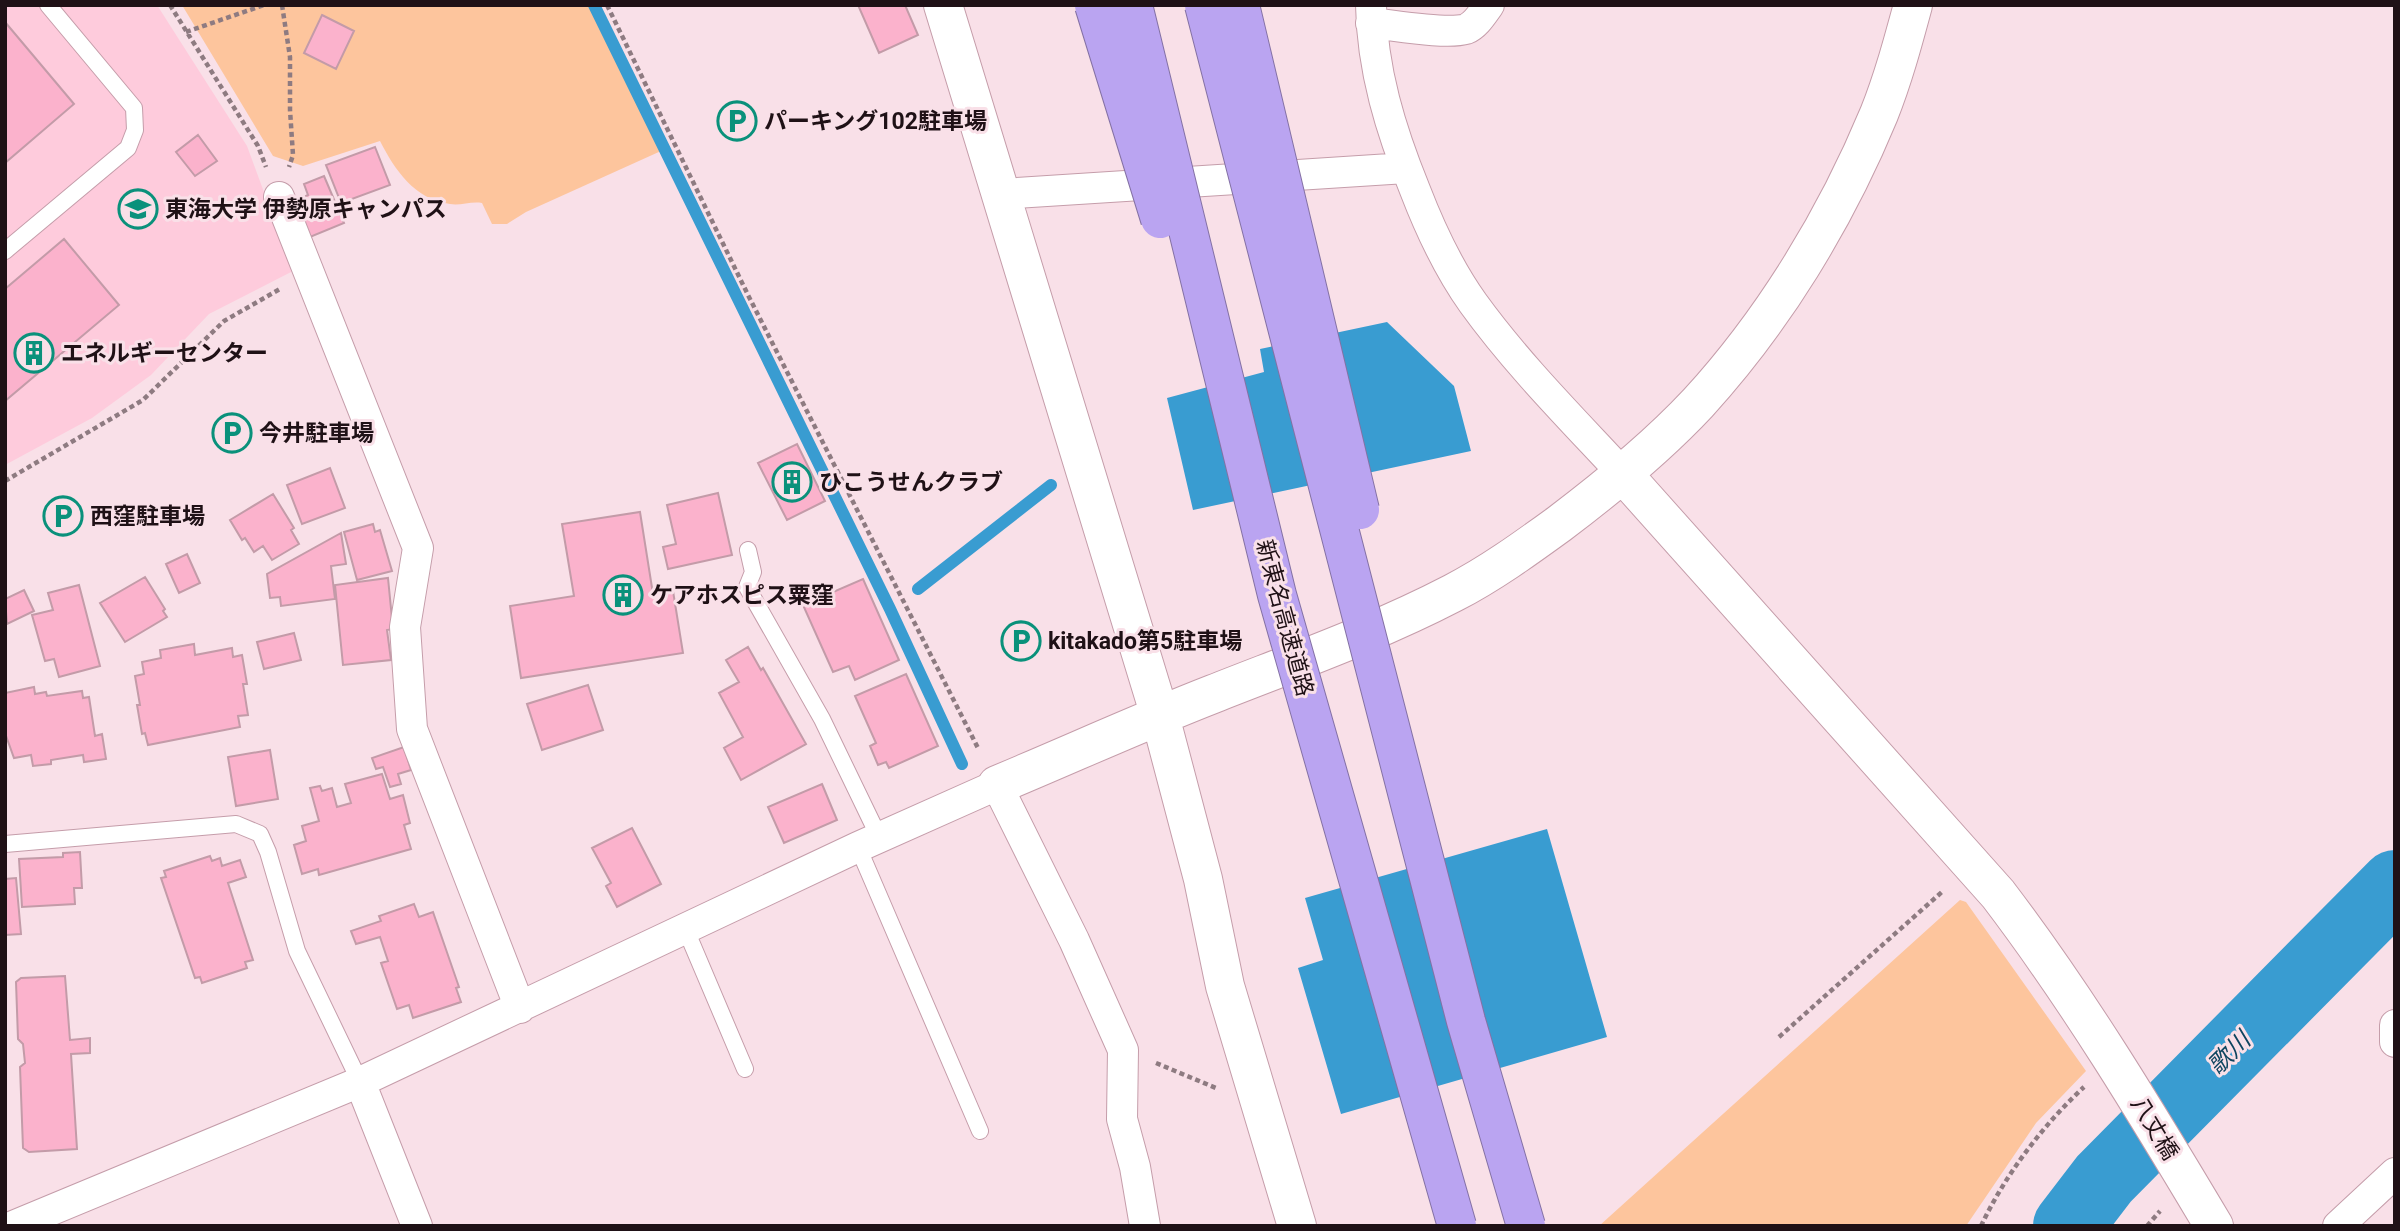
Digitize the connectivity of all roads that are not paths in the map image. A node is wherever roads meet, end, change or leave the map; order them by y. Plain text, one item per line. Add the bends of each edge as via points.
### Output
1 (48, 5) edge
2 (943, 5) edge
3 (1094, 5) edge
4 (1133, 5) edge
5 (1204, 5) edge
6 (1240, 5) edge
7 (1489, 5) edge
8 (1913, 5) edge
9 (1371, 14) edge
10 (1406, 167) junction
11 (1001, 194) junction
12 (279, 197) road end
13 (5, 251) edge
14 (1623, 474) junction
15 (748, 550) dead end
16 (1278, 595) junction
17 (1160, 716) junction
18 (997, 785) junction
19 (1412, 813) junction
20 (869, 842) junction
21 (5, 844) edge
22 (686, 930) junction
23 (520, 1008) junction
24 (2395, 1025) edge
25 (2395, 1042) edge
26 (745, 1069) dead end
27 (360, 1082) junction
28 (979, 1131) dead end
29 (2395, 1172) edge
30 (13, 1226) edge
31 (417, 1226) edge
32 (1145, 1226) edge
33 (1297, 1226) edge
34 (1457, 1226) edge
35 (1526, 1226) edge
36 (2214, 1226) edge
37 (2339, 1226) edge

1 - 13 lane via 134,108 135,130 128,148
2 - 11 street
3 - 16 highway, bridge
4 - 16 highway, 新東名高速道路, bridge
5 - 19 highway, bridge
6 - 19 highway, bridge via 1362,517
7 - 9 street via 1466,29 1447,30
8 - 14 street via 1879,114 1800,269 1698,402
9 - 10 street via 1388,120
10 - 11 street
10 - 14 street via 1430,227 1471,301
11 - 17 street
12 - 23 street via 418,548 405,627 412,729
14 - 17 street via 1534,542 1456,592 1376,630
14 - 36 street, 八丈橋 via 1998,894 2045,955
15 - 20 lane via 752,572 747,587 822,719
16 - 34 highway, 新東名高速道路, bridge
17 - 18 street
17 - 33 street via 1203,879 1225,986
18 - 20 street
18 - 32 street via 1123,1049 1122,1119
19 - 35 highway, bridge
20 - 22 street
20 - 28 lane
21 - 27 lane via 236,824 260,834 297,951
22 - 23 street
22 - 26 lane
23 - 27 street
24 - 25 street
27 - 30 street
27 - 31 street
29 - 37 street

